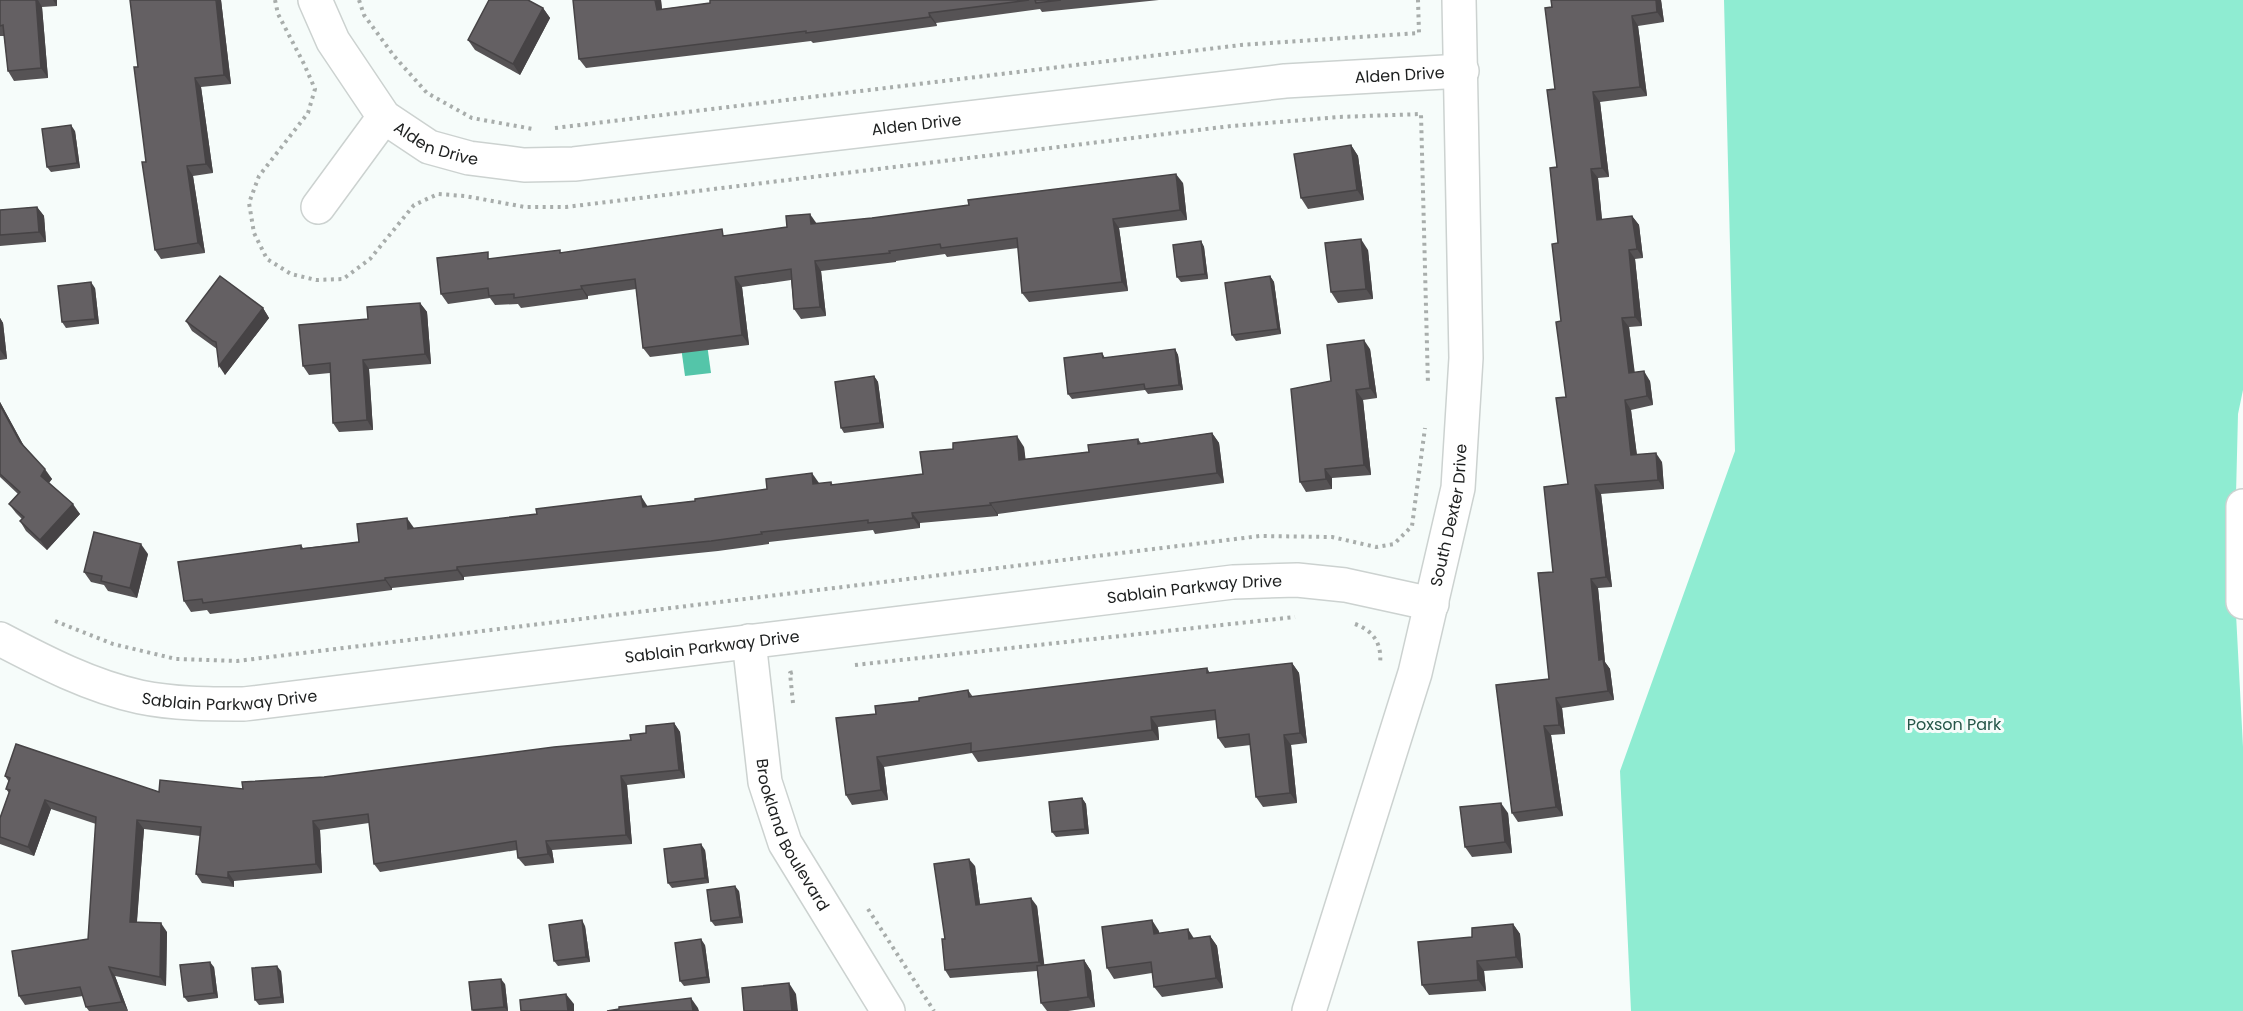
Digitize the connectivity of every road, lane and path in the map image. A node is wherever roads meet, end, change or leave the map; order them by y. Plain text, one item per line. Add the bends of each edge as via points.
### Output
1 (275, 0) edge
2 (315, 0) edge
3 (359, 0) edge
4 (1418, 0) edge
5 (1459, 0) edge
6 (1461, 71) junction
7 (384, 117) junction
8 (550, 129) dead end
9 (538, 130) dead end
10 (318, 207) dead end
11 (1428, 394) dead end
12 (1425, 427) dead end
13 (2243, 506) edge
14 (2243, 602) edge
15 (1432, 604) junction
16 (1305, 617) dead end
17 (55, 621) dead end
18 (1347, 621) dead end
19 (0, 639) edge
20 (749, 641) junction
21 (849, 666) dead end
22 (802, 671) dead end
23 (1378, 672) dead end
24 (793, 706) dead end
25 (863, 900) dead end
26 (888, 1011) edge
27 (934, 1011) edge
28 (1309, 1011) edge

1 - 11 path via 278,14 315,89 308,113 259,176 249,203 254,233 267,259 291,274 316,280 343,279 370,259 414,205 438,194 525,207 566,207 1231,126 1421,114
2 - 7 street, Alden Drive via 333,41
3 - 9 path via 364,15 427,93 472,118
4 - 8 path via 1419,33 1241,45
5 - 6 street, South Dexter Drive
6 - 7 street, Alden Drive via 1285,81 574,164 524,165 469,158 429,147
6 - 15 street, South Dexter Drive via 1466,357 1458,488
7 - 10 street, Alden Drive
12 - 17 path via 1412,526 1394,544 1376,547 1332,537 1260,536 237,661 176,658 113,644
13 - 14 street
15 - 20 street, Sablain Parkway Drive via 1345,585 1297,580 1233,582
15 - 28 street, South Dexter Drive via 1415,673
16 - 21 path
18 - 23 path via 1367,628 1378,641
19 - 20 street, Sablain Parkway Drive via 88,681 139,697 195,704 244,704
20 - 26 street, Brookland Boulevard via 765,782 785,843
22 - 24 path via 790,673
25 - 27 path

